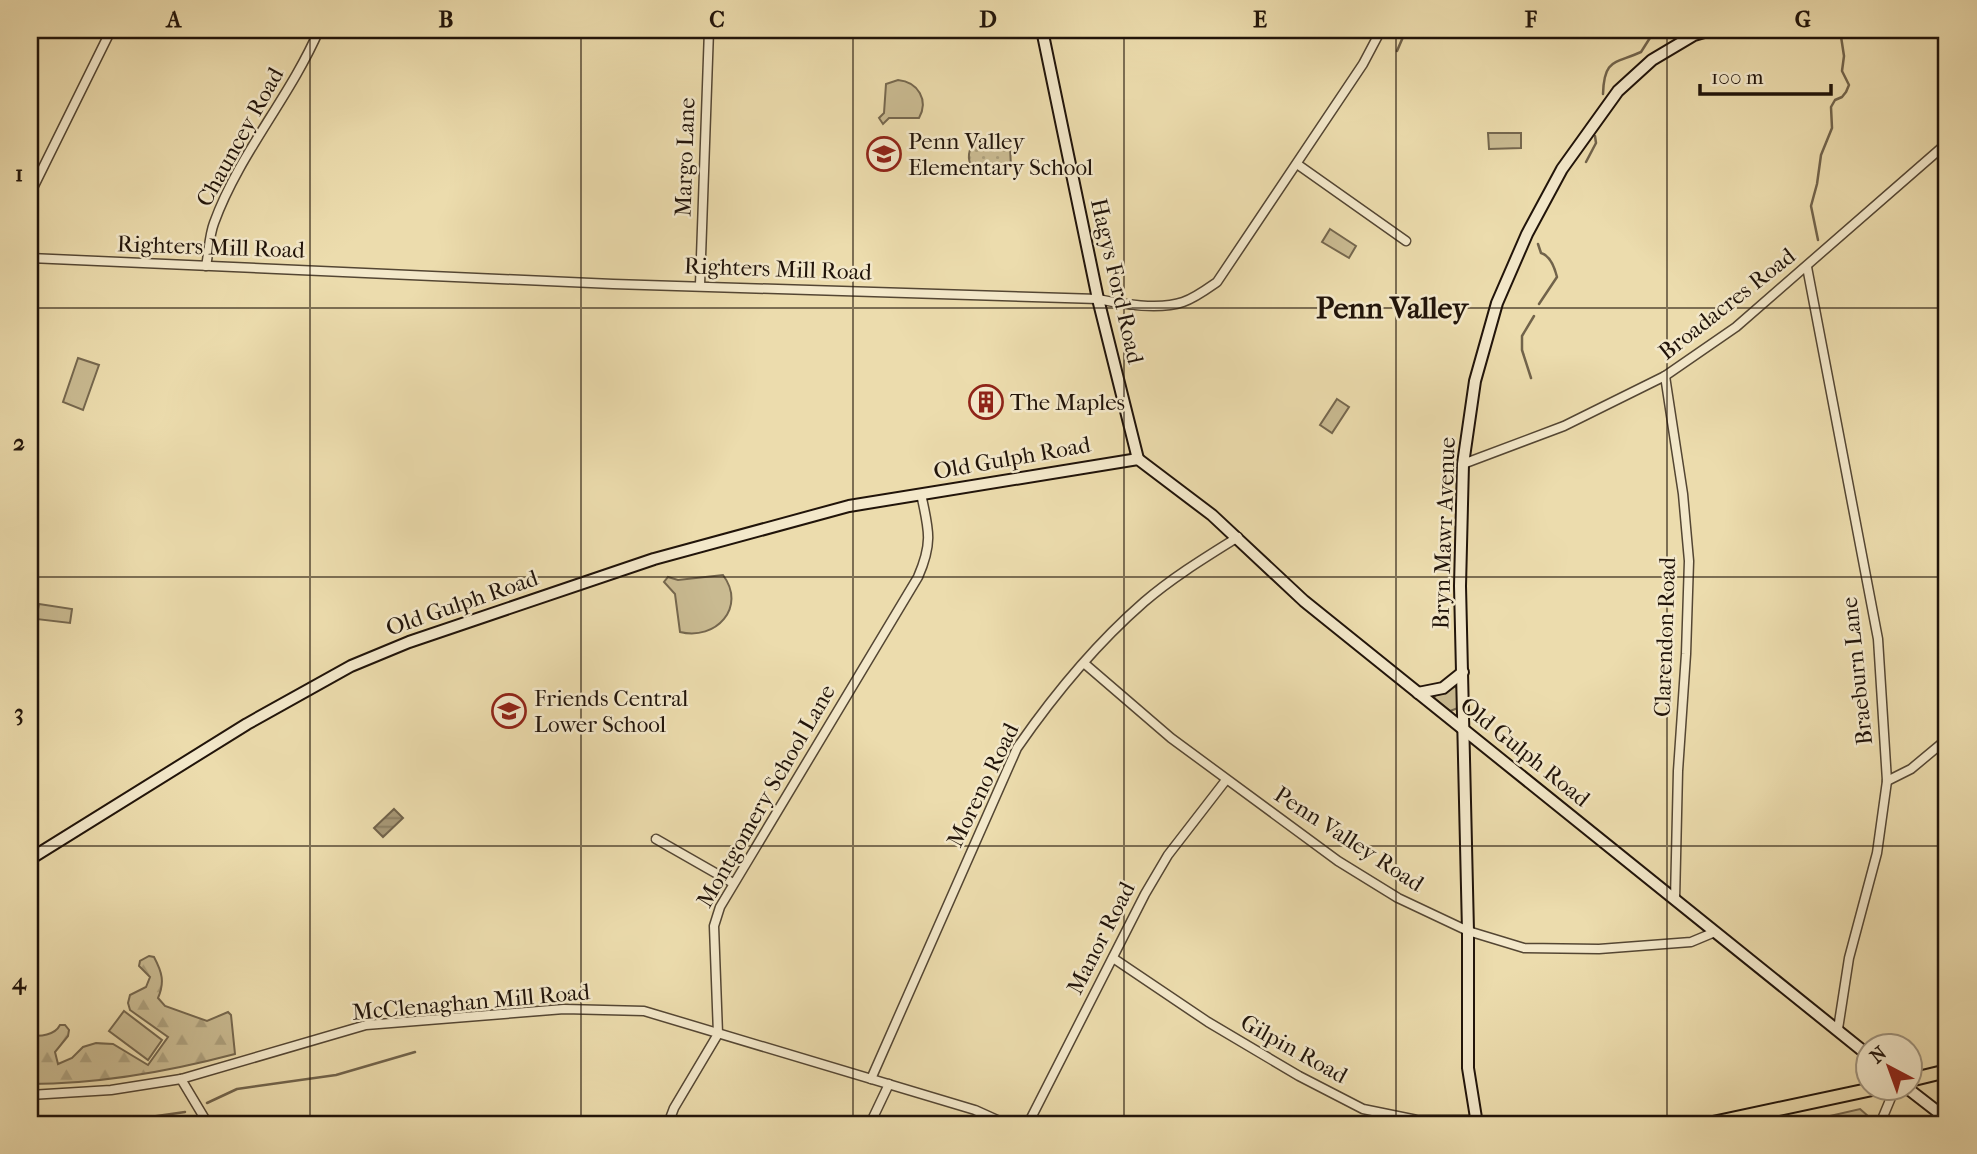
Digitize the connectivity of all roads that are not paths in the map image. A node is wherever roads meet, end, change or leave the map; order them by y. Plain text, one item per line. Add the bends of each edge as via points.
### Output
1 (111, 30) edge
2 (319, 30) edge
3 (709, 30) edge
4 (1042, 30) edge
5 (1381, 30) edge
6 (1711, 30) edge
7 (1947, 143) edge
8 (1297, 164) junction
9 (30, 194) edge
10 (1406, 241) dead end
11 (30, 258) edge
12 (206, 266) junction
13 (1807, 267) junction
14 (700, 285) junction
15 (1098, 299) junction
16 (1665, 376) junction
17 (1138, 459) junction
18 (1463, 464) junction
19 (921, 494) junction
20 (1238, 537) junction
21 (1085, 664) junction
22 (1463, 672) junction
23 (1418, 692) junction
24 (1464, 729) junction
25 (1947, 739) edge
26 (1226, 780) junction
27 (1887, 781) junction
28 (656, 839) dead end
29 (30, 859) edge
30 (733, 883) junction
31 (1675, 900) junction
32 (1468, 931) junction
33 (1715, 932) junction
34 (1113, 958) junction
35 (1838, 1029) junction
36 (718, 1034) junction
37 (1854, 1043) edge
38 (1947, 1071) edge
39 (1924, 1077) edge
40 (181, 1079) junction
41 (871, 1079) junction
42 (889, 1084) junction
43 (1854, 1092) edge
44 (30, 1095) edge
45 (1924, 1101) edge
46 (1889, 1102) edge
47 (1947, 1119) edge
48 (1476, 1122) edge
49 (208, 1124) edge
50 (668, 1124) edge
51 (870, 1124) edge
52 (1006, 1124) edge
53 (1028, 1124) edge
54 (1708, 1124) edge
55 (1880, 1124) edge

1 - 9 street
2 - 12 street, Chauncey Road via 308,57 237,174 213,225
3 - 14 street, Margo Lane
4 - 15 street, Hagys Ford Road
5 - 8 street, Righters Mill Road
6 - 18 street, Bryn Mawr Avenue via 1652,60 1618,90 1562,169 1497,303 1475,381
7 - 13 street, Broadacres Road
8 - 10 street
8 - 15 street, Righters Mill Road via 1215,284 1170,304
11 - 12 street, Righters Mill Road
12 - 14 street, Righters Mill Road
13 - 16 street, Broadacres Road via 1736,327
13 - 27 street, Braeburn Lane via 1878,639
14 - 15 street, Righters Mill Road
15 - 17 street, Hagys Ford Road
16 - 18 street, Broadacres Road via 1564,426
16 - 31 street, Clarendon Road via 1689,561
17 - 19 street, Old Gulph Road
17 - 20 street, Old Gulph Road
18 - 22 street, Bryn Mawr Avenue
19 - 29 street, Old Gulph Road via 849,506 654,559 409,642 351,666 247,724
19 - 30 street, Montgomery School Lane via 929,539 918,577
20 - 21 street, Moreno Road via 1144,602
20 - 23 street, Old Gulph Road via 1304,601
21 - 26 street, Penn Valley Road
21 - 41 street, Moreno Road via 1043,710 1017,748
22 - 23 street via 1443,688
22 - 24 street, Bryn Mawr Avenue
23 - 24 street, Old Gulph Road
24 - 31 street, Old Gulph Road
24 - 32 street, Bryn Mawr Avenue
25 - 27 street via 1911,769
26 - 32 street, Penn Valley Road via 1338,861 1398,898
26 - 34 street, Manor Road via 1168,855
27 - 35 street, Braeburn Lane via 1878,853 1849,958
28 - 30 street
30 - 36 street, Montgomery School Lane via 714,926
31 - 33 street, Old Gulph Road
32 - 33 street, Penn Valley Road via 1524,948 1586,949 1691,942
32 - 48 street, Bryn Mawr Avenue via 1468,1068
33 - 35 street, Old Gulph Road
34 - 48 street, Gilpin Road via 1208,1023 1363,1109 1417,1120
34 - 53 street, Manor Road
35 - 37 street, Old Gulph Road
36 - 40 street, McClenaghan Mill Road via 644,1011 564,1009 375,1024
36 - 41 street, McClenaghan Mill Road
36 - 50 street
38 - 39 main road
40 - 44 street, McClenaghan Mill Road via 111,1090
40 - 49 street
41 - 42 street, McClenaghan Mill Road
42 - 51 street
42 - 52 street
43 - 54 main road
45 - 47 street
46 - 55 street

